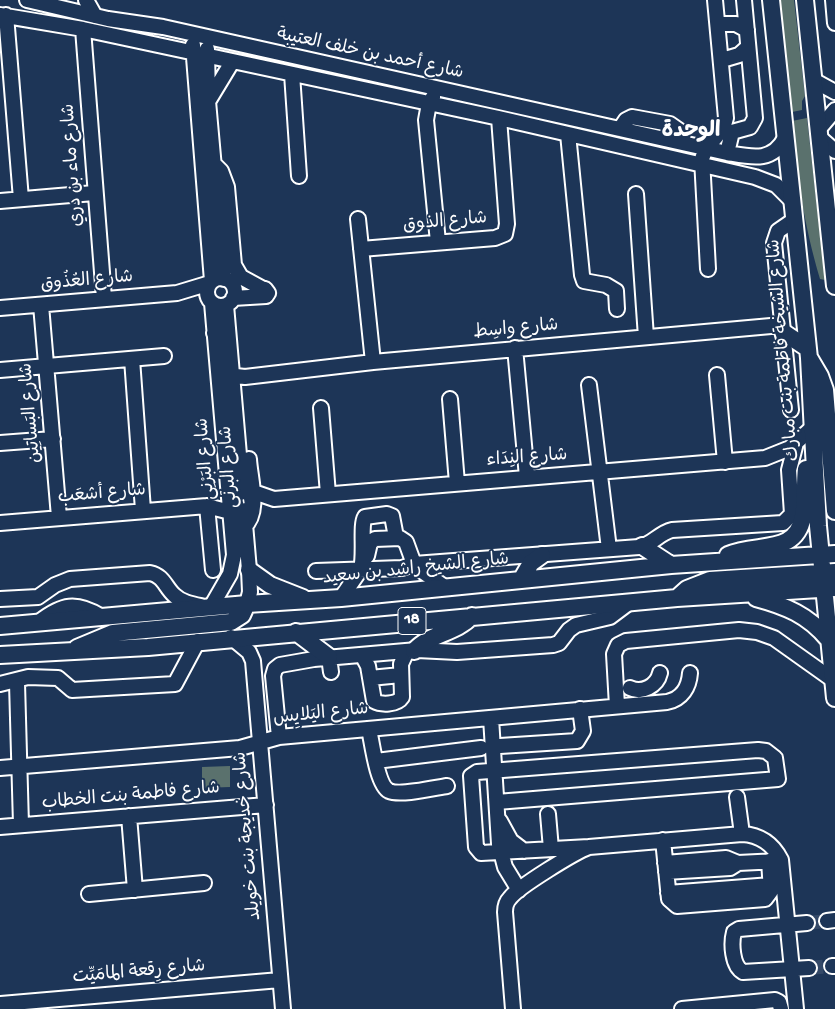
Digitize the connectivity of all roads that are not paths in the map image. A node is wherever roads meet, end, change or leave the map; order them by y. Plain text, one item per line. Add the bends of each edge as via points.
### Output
1 (27, 0) edge
2 (68, 0) edge
3 (86, 0) edge
4 (715, 0) edge
5 (744, 0) edge
6 (771, 0) edge
7 (805, 0) edge
8 (833, 0) edge
9 (42, 3) junction
10 (3, 15) edge
11 (95, 16) junction
12 (835, 23) edge
13 (718, 24) junction
14 (83, 29) junction
15 (747, 30) junction
16 (194, 35) junction
17 (208, 38) junction
18 (748, 47) junction
19 (200, 55) junction
20 (722, 60) junction
21 (232, 62) junction
22 (292, 74) junction
23 (813, 80) junction
24 (436, 89) junction
25 (835, 92) edge
26 (208, 101) junction
27 (430, 104) junction
28 (835, 110) edge
29 (499, 118) junction
30 (568, 134) junction
31 (818, 134) junction
32 (785, 138) junction
33 (706, 147) junction
34 (835, 151) edge
35 (727, 153) junction
36 (835, 160) edge
37 (213, 163) junction
38 (701, 166) junction
39 (823, 174) junction
40 (299, 176) dead end
41 (94, 193) junction
42 (636, 194) dead end
43 (21, 199) junction
44 (0, 201) edge
45 (792, 201) junction
46 (358, 220) dead end
47 (794, 220) junction
48 (438, 242) junction
49 (361, 249) junction
50 (708, 269) dead end
51 (216, 281) junction
52 (835, 286) edge
53 (177, 293) junction
54 (104, 298) junction
55 (231, 298) junction
56 (211, 302) junction
57 (41, 305) junction
58 (0, 308) edge
59 (617, 309) dead end
60 (783, 329) junction
61 (214, 332) junction
62 (646, 337) junction
63 (515, 348) junction
64 (808, 353) junction
65 (164, 356) dead end
66 (132, 359) junction
67 (373, 362) junction
68 (46, 366) junction
69 (231, 368) junction
70 (0, 370) edge
71 (716, 375) dead end
72 (589, 385) dead end
73 (450, 399) dead end
74 (235, 407) junction
75 (321, 408) dead end
76 (791, 410) dead end
77 (812, 435) junction
78 (53, 439) junction
79 (0, 443) edge
80 (796, 443) junction
81 (765, 458) junction
82 (725, 462) junction
83 (789, 470) junction
84 (600, 472) junction
85 (527, 477) junction
86 (457, 483) junction
87 (252, 491) junction
88 (328, 494) junction
89 (230, 496) junction
90 (274, 499) junction
91 (208, 506) junction
92 (143, 510) junction
93 (254, 510) junction
94 (835, 511) edge
95 (230, 512) junction
96 (59, 517) junction
97 (0, 522) edge
98 (244, 527) junction
99 (402, 541) junction
100 (642, 546) junction
101 (609, 549) junction
102 (828, 554) edge
103 (542, 555) junction
104 (714, 562) junction
105 (414, 564) junction
106 (672, 565) junction
107 (361, 569) junction
108 (213, 570) dead end
109 (249, 570) junction
110 (316, 571) dead end
111 (831, 577) edge
112 (521, 580) junction
113 (446, 588) junction
114 (747, 595) junction
115 (341, 598) junction
116 (677, 598) junction
117 (0, 599) edge
118 (310, 601) junction
119 (630, 602) junction
120 (247, 604) junction
121 (208, 607) junction
122 (472, 616) junction
123 (0, 626) edge
124 (296, 632) junction
125 (272, 634) junction
126 (231, 637) junction
127 (828, 639) junction
128 (198, 641) junction
129 (73, 651) junction
130 (410, 651) junction
131 (0, 654) edge
132 (362, 655) junction
133 (253, 660) junction
134 (330, 665) junction
135 (660, 673) dead end
136 (690, 673) dead end
137 (401, 680) junction
138 (833, 680) junction
139 (371, 683) junction
140 (0, 684) edge
141 (17, 684) dead end
142 (623, 689) junction
143 (835, 698) edge
144 (617, 706) junction
145 (580, 710) junction
146 (491, 718) junction
147 (368, 729) junction
148 (279, 737) junction
149 (260, 743) junction
150 (500, 746) dead end
151 (481, 748) dead end
152 (376, 761) junction
153 (19, 767) junction
154 (0, 768) edge
155 (495, 771) junction
156 (447, 786) dead end
157 (737, 797) dead end
158 (498, 802) junction
159 (266, 806) junction
160 (548, 814) dead end
161 (129, 816) junction
162 (499, 818) junction
163 (21, 825) junction
164 (0, 827) edge
165 (742, 834) junction
166 (663, 840) junction
167 (589, 847) junction
168 (551, 849) junction
169 (524, 851) junction
170 (500, 853) junction
171 (775, 861) junction
172 (666, 868) junction
173 (204, 883) dead end
174 (135, 890) junction
175 (519, 890) junction
176 (89, 894) dead end
177 (807, 923) tunnel mouth
178 (788, 925) junction
179 (809, 968) tunnel mouth
180 (792, 969) junction
181 (280, 980) junction
182 (1, 1003) edge
183 (794, 1008) edge
184 (283, 1009) edge
185 (513, 1009) edge
186 (682, 1009) edge
187 (781, 1009) edge

1 - 9 street, شارع أحمد بن خلف العتيبة
2 - 9 street
3 - 11 street
4 - 13 street
5 - 15 street
6 - 32 main road, شارع الشيخة فاطمة بنت مبارك
7 - 23 main road
8 - 12 street
9 - 11 street, شارع أحمد بن خلف العتيبة
10 - 14 street, شارع أحمد بن خلف العتيبة
10 - 43 street
11 - 16 street, شارع أحمد بن خلف العتيبة
13 - 15 street via 736,24
13 - 20 street
14 - 19 street, شارع أحمد بن خلف العتيبة
14 - 41 street, شارع ماء بن دري
15 - 18 street
16 - 17 street, شارع أحمد بن خلف العتيبة
16 - 19 street
17 - 19 street
17 - 24 street, شارع أحمد بن خلف العتيبة
18 - 20 street via 734,58
18 - 35 street via 755,118 750,127 732,132
19 - 21 street, شارع أحمد بن خلف العتيبة
19 - 26 street
19 - 51 street
20 - 33 street via 725,124 717,138
21 - 22 street, شارع أحمد بن خلف العتيبة
21 - 26 street
22 - 27 street, شارع أحمد بن خلف العتيبة
22 - 40 street, شارع أحمد بن خلف العتيبة
23 - 25 street
23 - 31 main road
24 - 27 street
24 - 33 street, شارع أحمد بن خلف العتيبة
26 - 37 street
27 - 29 street, شارع أحمد بن خلف العتيبة
27 - 48 street via 426,120
28 - 31 street
29 - 30 street, شارع أحمد بن خلف العتيبة
29 - 48 street, شارع الذوق via 506,230 499,238
30 - 38 street, شارع أحمد بن خلف العتيبة
30 - 59 street via 582,275 584,281 606,285 616,291
31 - 34 street
31 - 39 main road
32 - 35 street, شارع أحمد بن خلف العتيبة via 776,150 763,157
32 - 45 main road, شارع الشيخة فاطمة بنت مبارك
33 - 35 street, شارع أحمد بن خلف العتيبة
33 - 38 street
36 - 39 street via 828,164
37 - 51 street
37 - 55 street via 226,182 234,265 241,277 263,289
38 - 45 street, شارع أحمد بن خلف العتيبة via 766,180 785,192
38 - 50 street
39 - 52 main road
41 - 43 street
41 - 54 street, شارع ماء بن دري
42 - 62 street
43 - 44 street
45 - 47 main road, شارع الشيخة فاطمة بنت مبارك
46 - 49 street
47 - 60 street via 778,231 774,242
47 - 64 main road, شارع الشيخة فاطمة بنت مبارك
48 - 49 street, شارع الذوق
49 - 67 street
51 - 53 street, شارع العُذُوق
51 - 55 street via 232,284
51 - 56 street via 207,293
53 - 54 street, شارع العُذُوق
53 - 56 street, شارع العُذُوق
54 - 57 street, شارع العُذُوق
55 - 56 street via 219,306
55 - 69 street, شارع البَرْنِي
56 - 61 street, شارع البَرْنِي
57 - 58 street, شارع العُذُوق
57 - 68 street, شارع البَساتِين
60 - 62 street, شارع واسِط
60 - 64 main road
60 - 76 street
61 - 69 street via 220,344 223,368
61 - 89 street, شارع البَرْنِي
62 - 63 street, شارع واسِط
63 - 67 street, شارع واسِط
63 - 85 street
64 - 77 main road, شارع الشيخة فاطمة بنت مبارك
64 - 94 main road via 825,390
65 - 66 street
66 - 68 street
66 - 92 street
67 - 69 street, شارع واسِط via 254,376
68 - 70 street
68 - 78 street, شارع البَساتِين
69 - 74 street, شارع البَرْنِي
71 - 82 street
72 - 84 street
73 - 86 street
74 - 87 street, شارع البرني via 243,412 246,420
74 - 98 street, شارع البَرْنِي
75 - 88 street
77 - 80 street, شارع النِدَاء
77 - 102 main road, شارع الشيخة فاطمة بنت مبارك
77 - 104 main road via 803,517 795,537 787,543 744,550
78 - 79 street
78 - 96 street, شارع البَساتِين
80 - 81 street, شارع النِدَاء
80 - 83 street
81 - 82 street, شارع النِدَاء
81 - 83 street via 776,460
82 - 84 street, شارع النِدَاء
83 - 100 street via 792,514 783,523 672,530
84 - 85 street, شارع النِدَاء
84 - 101 street
85 - 86 street, شارع النِدَاء
86 - 88 street, شارع النِدَاء
87 - 90 street, شارع النِدَاء
87 - 93 street, شارع البرني
88 - 90 street, شارع النِدَاء
89 - 91 street, شارع أشعَب
89 - 95 street, شارع البَرْنِي
90 - 93 street, شارع النِدَاء
91 - 92 street, شارع أشعَب
91 - 95 street, شارع أشعَب
91 - 108 street
92 - 96 street, شارع أشعَب
93 - 98 street, شارع البرني
95 - 121 street, شارع البَرْنِي via 232,565 226,583
96 - 97 street, شارع أشعَب
98 - 109 street, شارع البَرْنِي
99 - 105 street
99 - 107 street via 368,548
99 - 107 street via 392,516 365,517
100 - 101 street
100 - 106 main road
101 - 103 street
102 - 104 main road, شارع الشيخ راشد بن سعيد / 18
102 - 111 main road, شارع الشيخة فاطمة بنت مبارك
103 - 105 street
103 - 112 main road via 527,568
104 - 106 main road, شارع الشيخ راشد بن سعيد / 18
105 - 107 street via 401,561
105 - 113 street
106 - 112 main road, شارع الشيخ راشد بن سعيد / 18
107 - 110 street
107 - 115 street
109 - 118 main road via 270,584
109 - 120 street, شارع البَرْنِي
111 - 114 main road, 18
111 - 116 main road via 710,580 687,589
111 - 127 main road, شارع الشيخة فاطمة بنت مبارك
112 - 113 main road, شارع الشيخ راشد بن سعيد / 18
113 - 115 main road, شارع الشيخ راشد بن سعيد / 18
114 - 116 main road, 18
114 - 127 main road via 803,615
115 - 118 main road, شارع الشيخ راشد بن سعيد / 18
116 - 119 main road, 18
117 - 121 street via 38,597 55,585 70,580 150,573 161,577 170,592 180,600
118 - 120 main road, شارع الشيخ راشد بن سعيد / 18
119 - 122 main road, 18
119 - 130 street via 610,616 576,624 553,646 466,652
120 - 121 main road, شارع الشيخ راشد بن سعيد / 18
120 - 129 main road via 242,615 231,622 113,634 99,637
121 - 123 main road, شارع الشيخ راشد بن سعيد / 18
122 - 124 main road, 18
122 - 130 main road via 455,630 426,640
124 - 125 main road, 18
124 - 134 main road
125 - 126 main road, 18
125 - 133 street via 262,642
126 - 128 main road, 18
126 - 133 street via 249,652
127 - 138 main road, شارع الشيخة فاطمة بنت مبارك
128 - 129 main road, 18
128 - 140 street via 175,684 72,690 58,678 28,677
129 - 131 main road, 18
130 - 132 street
130 - 137 street via 401,660
132 - 134 street
132 - 139 street via 368,663
133 - 149 street, شارع خديجة بنت خويلد
134 - 148 street via 284,664 275,669
135 - 142 street via 649,687
136 - 144 street, شارع اليَلايِس via 682,694 664,702
137 - 139 street
137 - 139 street via 402,697 396,702 375,702
138 - 142 street via 774,638 739,630 620,643 614,654
138 - 143 main road, شارع الشيخة فاطمة بنت مبارك
141 - 153 street
142 - 144 street
144 - 145 street, شارع اليَلايِس
145 - 146 street, شارع اليَلايِس
145 - 150 street via 583,731 577,741
146 - 147 street, شارع اليَلايِس
146 - 155 street
147 - 148 street, شارع اليَلايِس
147 - 152 street
148 - 149 street, شارع اليَلايِس
149 - 153 street, شارع اليَلايِس via 240,748
149 - 159 street, شارع خديجة بنت خويلد
151 - 152 street
152 - 156 street via 382,784 390,791
153 - 154 street, شارع اليَلايِس
153 - 163 street
155 - 158 street
155 - 158 street via 762,750 775,758 778,779
155 - 170 street via 475,773 470,782 477,849 484,854
157 - 165 street
158 - 162 street
159 - 161 street, شارع فاطمة بنت الخطاب
159 - 181 street, شارع خديجة بنت خويلد
160 - 168 street
161 - 163 street, شارع فاطمة بنت الخطاب
161 - 174 street
162 - 169 street via 511,841
162 - 170 street
163 - 164 street, شارع فاطمة بنت الخطاب
165 - 166 street
165 - 171 street via 767,842
166 - 167 street
166 - 172 street
167 - 168 street
167 - 175 street
168 - 169 street
169 - 170 street
170 - 175 street
171 - 172 street via 738,863 726,858
171 - 172 street via 770,885 668,893
171 - 178 street
173 - 174 street
174 - 176 street
175 - 185 street via 505,908
177 - 178 street
178 - 180 street
178 - 180 street via 736,930 733,937 735,963 746,973
179 - 180 street
180 - 183 street
181 - 182 street, شارع رِقعة المامَيِّت
181 - 184 street, شارع خديجة بنت خويلد
186 - 187 street via 775,1000

